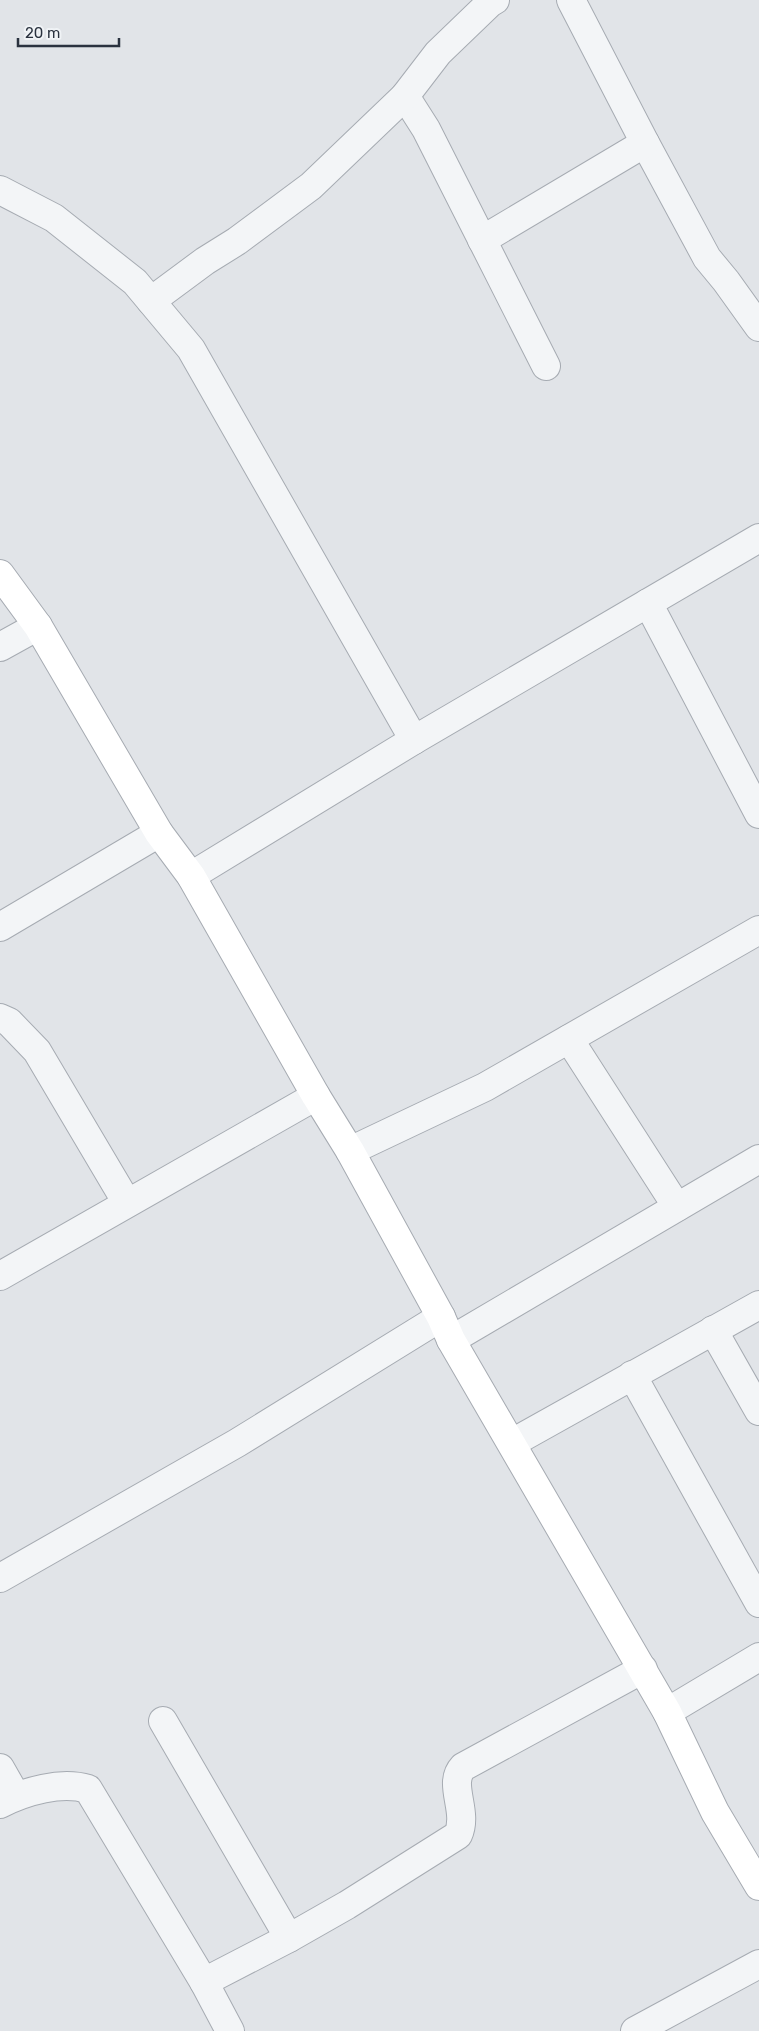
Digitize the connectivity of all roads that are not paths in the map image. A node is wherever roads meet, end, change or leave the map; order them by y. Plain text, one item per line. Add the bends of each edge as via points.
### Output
1 (495, 0) edge
2 (571, 0) edge
3 (405, 96) junction
4 (645, 144) junction
5 (0, 190) edge
6 (482, 240) junction
7 (151, 301) junction
8 (759, 327) edge
9 (546, 366) dead end
10 (759, 538) edge
11 (0, 574) edge
12 (648, 602) junction
13 (38, 626) junction
14 (0, 648) edge
15 (414, 740) junction
16 (759, 814) edge
17 (159, 833) junction
18 (191, 876) junction
19 (0, 928) edge
20 (759, 930) edge
21 (0, 1018) edge
22 (569, 1039) junction
23 (316, 1096) junction
24 (350, 1151) junction
25 (759, 1158) edge
26 (127, 1203) junction
27 (676, 1207) junction
28 (0, 1276) edge
29 (759, 1304) edge
30 (446, 1328) junction
31 (713, 1330) junction
32 (632, 1375) junction
33 (759, 1411) edge
34 (512, 1442) junction
35 (0, 1578) edge
36 (759, 1603) edge
37 (759, 1658) edge
38 (643, 1669) junction
39 (667, 1712) junction
40 (164, 1722) dead end
41 (0, 1768) edge
42 (8, 1800) edge
43 (759, 1886) edge
44 (289, 1938) junction
45 (759, 1964) edge
46 (204, 1982) junction
47 (230, 2031) edge
48 (635, 2031) edge

1 - 3 street via 438,53
2 - 4 street
3 - 6 street via 426,129
3 - 7 street via 311,186
4 - 6 street
4 - 8 street via 707,258
5 - 7 street via 54,218 135,282
6 - 9 street
7 - 15 street via 191,349
10 - 12 street
11 - 13 main road
12 - 15 street
12 - 16 street
13 - 14 street
13 - 17 main road
15 - 18 street
17 - 18 main road
17 - 19 street
18 - 23 main road
20 - 22 street
21 - 26 street via 9,1022 37,1051
22 - 24 street via 485,1087
22 - 27 street
23 - 24 main road
23 - 26 street
24 - 30 main road
25 - 27 street
26 - 28 street
27 - 30 street
29 - 31 street
30 - 34 main road
30 - 35 street via 237,1442
31 - 32 street
31 - 33 street
32 - 34 street
32 - 36 street
34 - 38 main road
37 - 39 street
38 - 39 main road
38 - 44 street via 463,1767 457,1779 462,1820 458,1835
39 - 43 main road via 715,1812
40 - 44 street
41 - 42 street
42 - 46 street via 64,1785 88,1788
44 - 46 street
45 - 48 street
46 - 47 street

